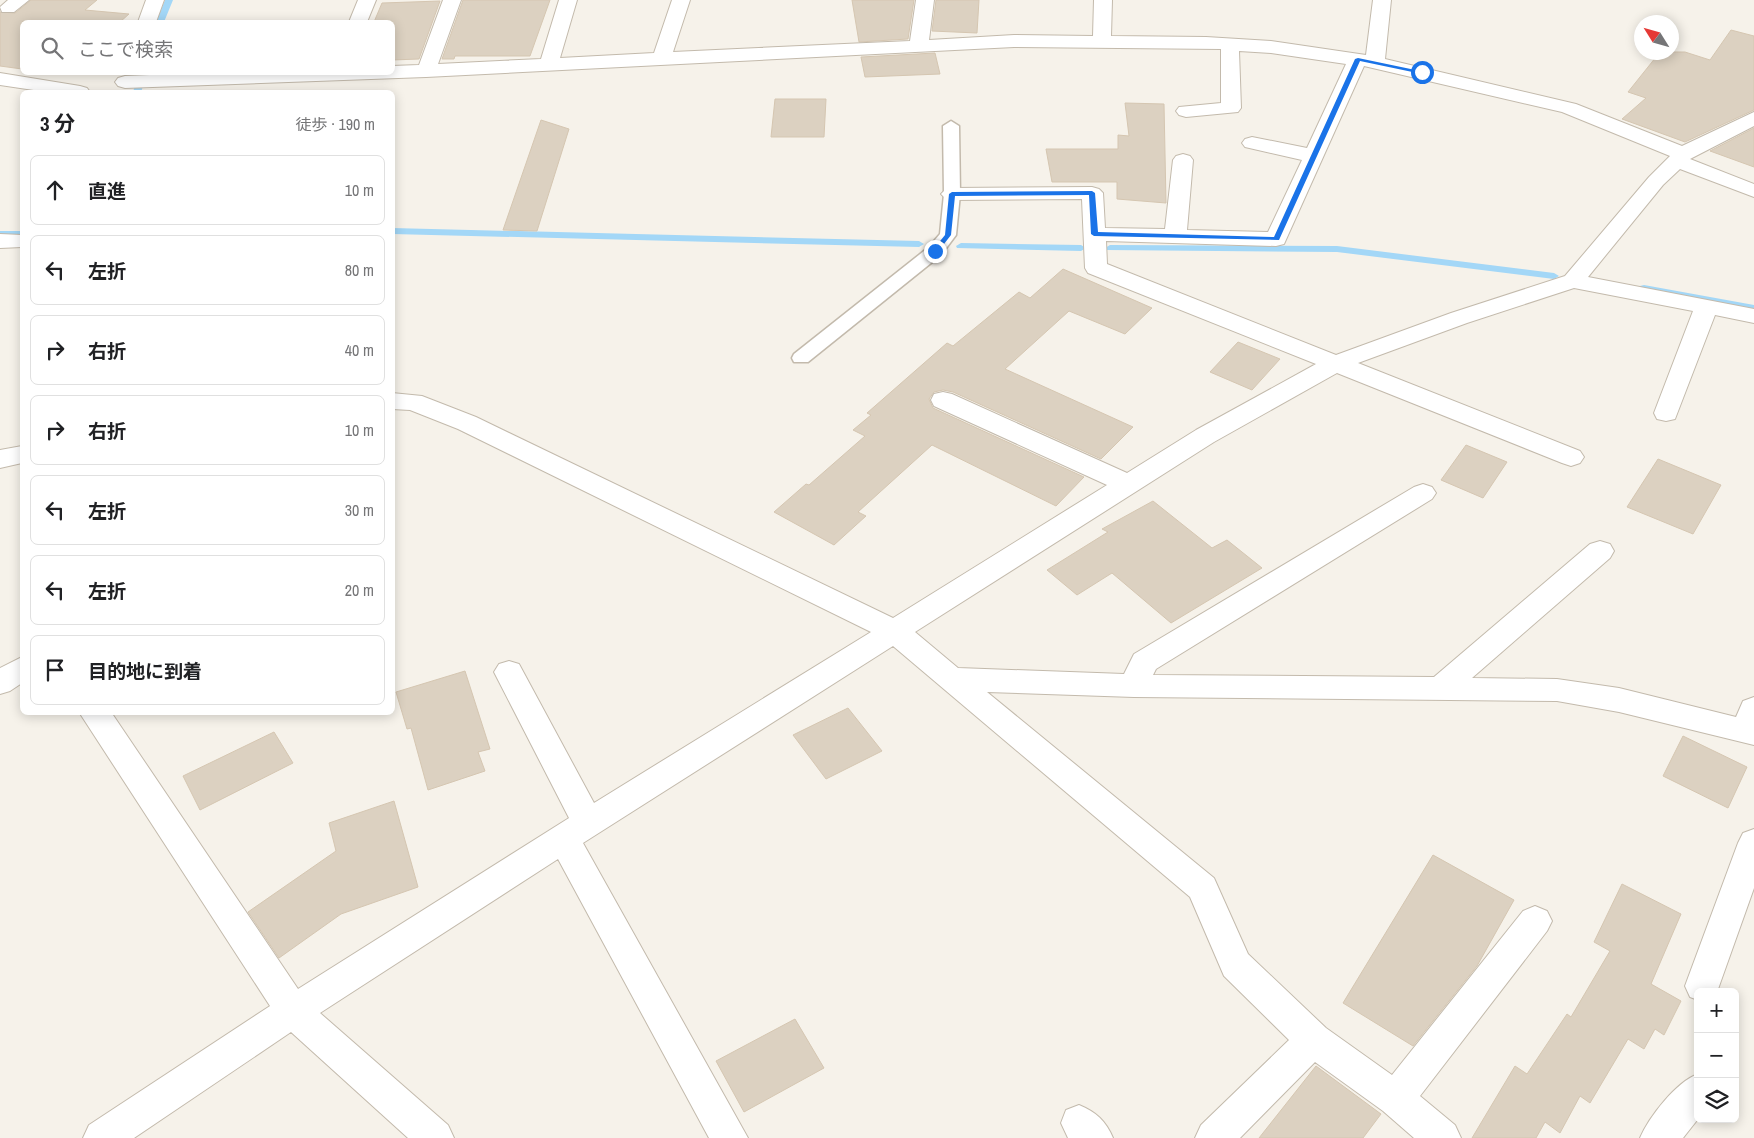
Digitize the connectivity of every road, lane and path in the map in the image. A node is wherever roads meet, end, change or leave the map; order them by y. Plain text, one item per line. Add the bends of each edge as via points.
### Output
1 (155, 0) edge
2 (367, 0) edge
3 (452, 0) edge
4 (568, 0) edge
5 (681, 0) edge
6 (925, 0) edge
7 (1104, 0) edge
8 (1382, 0) edge
9 (148, 20) edge
10 (359, 20) edge
11 (1102, 42) junction
12 (919, 45) junction
13 (1230, 45) junction
14 (661, 59) junction
15 (1366, 60) junction
16 (549, 65) junction
17 (426, 71) junction
18 (395, 72) edge
19 (288, 75) edge
20 (0, 79) edge
21 (125, 82) edge
22 (68, 90) edge
23 (1186, 110) dead end
24 (1754, 118) edge
25 (951, 126) dead end
26 (1252, 143) dead end
27 (1314, 156) junction
28 (1680, 158) junction
29 (1182, 160) dead end
30 (1754, 192) edge
31 (952, 194) junction
32 (1094, 234) junction
33 (1175, 236) junction
34 (0, 241) edge
35 (20, 241) edge
36 (1573, 281) junction
37 (1706, 308) junction
38 (1754, 316) edge
39 (801, 358) dead end
40 (1336, 363) junction
41 (943, 400) dead end
42 (395, 402) edge
43 (1666, 413) dead end
44 (20, 455) edge
45 (1571, 457) dead end
46 (0, 459) edge
47 (1128, 484) junction
48 (1423, 493) dead end
49 (1600, 551) dead end
50 (893, 630) junction
51 (20, 669) edge
52 (509, 672) dead end
53 (952, 679) junction
54 (0, 683) edge
55 (1134, 686) junction
56 (1441, 688) junction
57 (96, 715) edge
58 (1751, 725) edge
59 (576, 831) junction
60 (1754, 843) edge
61 (1535, 921) dead end
62 (1702, 986) dead end
63 (293, 1011) junction
64 (1313, 1040) junction
65 (1694, 1096) edge
66 (1396, 1100) junction
67 (102, 1138) edge
68 (435, 1138) edge
69 (729, 1138) edge
70 (1214, 1138) edge
71 (1442, 1138) edge
72 (1660, 1138) edge

1 - 9 street
2 - 10 street
3 - 17 street
4 - 16 street
5 - 14 street
6 - 12 street
7 - 11 street
8 - 15 street
11 - 12 street
11 - 13 street
12 - 14 street
13 - 15 street via 1271,47
13 - 23 street via 1231,108
14 - 16 street
15 - 27 street
15 - 28 street via 1569,108
16 - 17 street
17 - 18 street
19 - 21 street
20 - 22 street
24 - 28 street
25 - 31 lane
26 - 27 street
27 - 33 street via 1276,239
28 - 30 street
28 - 36 street via 1656,181
29 - 33 street
31 - 32 street via 1092,193
31 - 39 lane via 948,235 935,251
32 - 33 street
32 - 40 street via 1096,268
34 - 35 street
36 - 37 street
36 - 40 street
37 - 38 street
37 - 43 street
40 - 45 street
40 - 47 street via 1205,436
41 - 47 street
42 - 50 street via 413,402 468,423
44 - 46 street
47 - 50 street
48 - 55 street via 1144,662
49 - 56 street
50 - 53 street
50 - 59 street
51 - 54 street
52 - 59 street
53 - 55 street
53 - 64 street via 1202,888 1236,965
55 - 56 street
56 - 58 street via 1557,690
57 - 63 street
59 - 63 street
59 - 69 street
60 - 62 street
61 - 66 street
63 - 67 street
63 - 68 street
64 - 66 street
64 - 70 street
65 - 72 street
66 - 71 street

